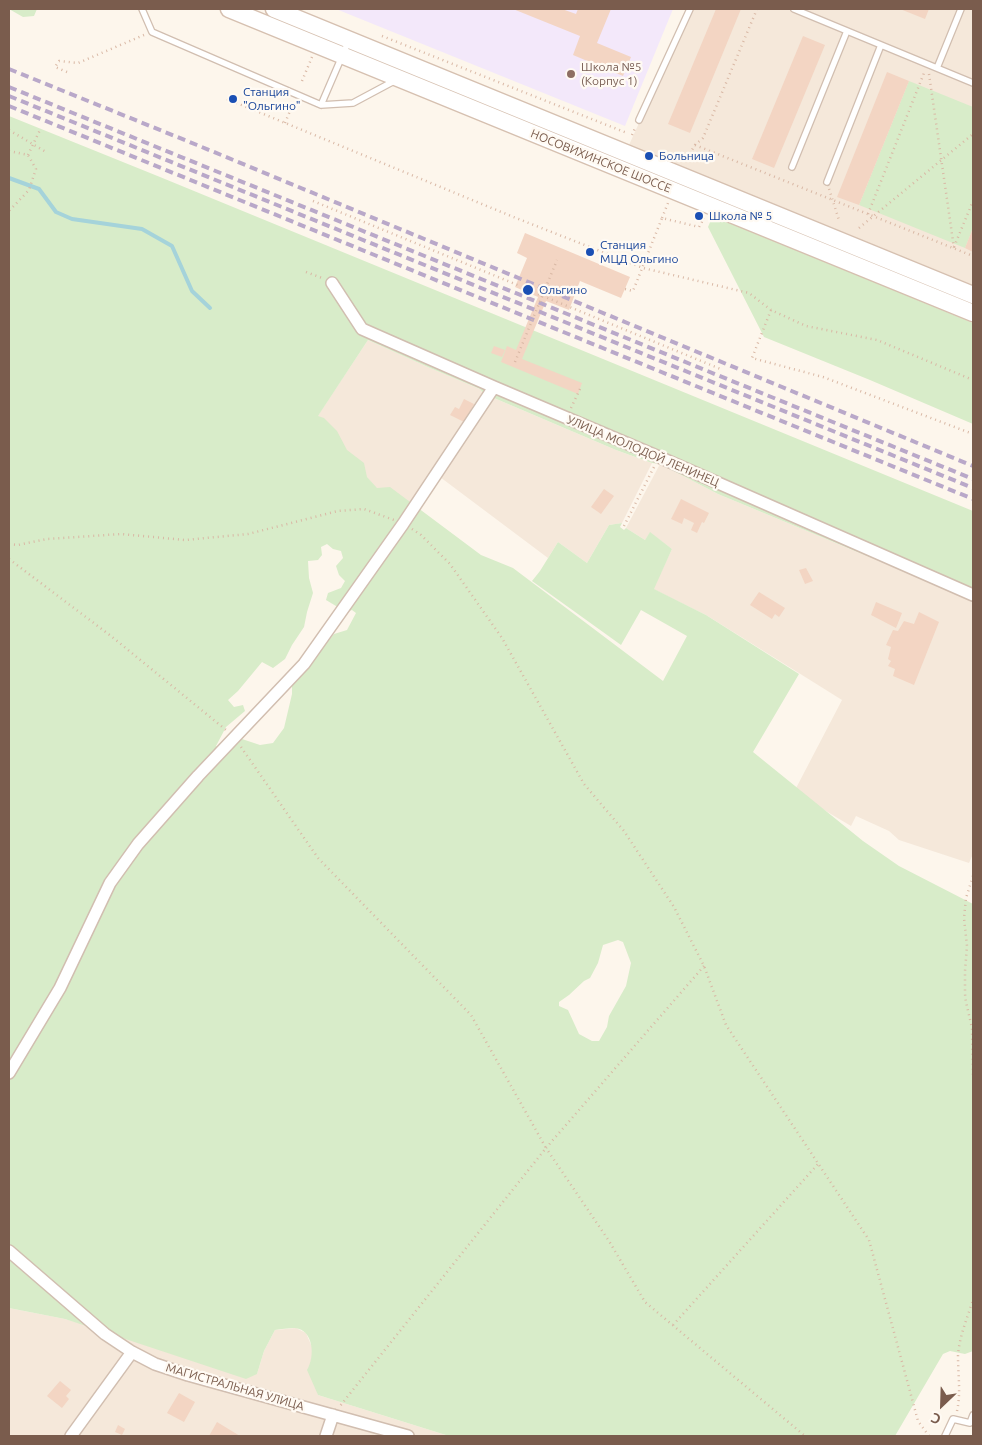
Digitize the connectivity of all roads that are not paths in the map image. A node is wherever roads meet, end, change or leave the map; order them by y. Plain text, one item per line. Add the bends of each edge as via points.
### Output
1 (142, 9) edge
2 (229, 9) edge
3 (274, 9) edge
4 (690, 9) edge
5 (794, 9) edge
6 (962, 9) edge
7 (847, 31) junction
8 (350, 40) junction
9 (881, 45) junction
10 (343, 55) junction
11 (937, 68) junction
12 (400, 79) junction
13 (973, 83) edge
14 (320, 105) junction
15 (639, 120) dead end
16 (792, 168) dead end
17 (827, 182) road end
18 (332, 283) road end
19 (973, 295) edge
20 (973, 313) edge
21 (494, 387) junction
22 (973, 595) edge
23 (9, 1073) edge
24 (9, 1251) edge
25 (132, 1352) junction
26 (333, 1415) junction
27 (973, 1415) edge
28 (71, 1436) edge
29 (326, 1436) edge
30 (408, 1436) edge
31 (945, 1436) edge

1 - 14 lane via 152,32
2 - 10 main road, НОСОВИХИНСКОЕ ШОССЕ
3 - 8 main road, НОСОВИХИНСКОЕ ШОССЕ
4 - 15 lane
5 - 7 lane
6 - 11 lane
7 - 9 lane
7 - 16 lane
8 - 10 lane
8 - 19 main road, НОСОВИХИНСКОЕ ШОССЕ
9 - 11 lane
9 - 17 lane
10 - 12 main road, НОСОВИХИНСКОЕ ШОССЕ
10 - 14 lane
11 - 13 lane
12 - 14 lane via 352,103
12 - 20 main road, НОСОВИХИНСКОЕ ШОССЕ
18 - 21 street, УЛИЦА МОЛОДОЙ ЛЕНИНЕЦ via 362,329
21 - 22 street, УЛИЦА МОЛОДОЙ ЛЕНИНЕЦ
21 - 23 street via 304,664 138,844 110,882 60,988
24 - 25 street, МАГИСТРАЛЬНАЯ УЛИЦА via 105,1334
25 - 26 street, МАГИСТРАЛЬНАЯ УЛИЦА via 188,1375
25 - 28 street
26 - 29 street
26 - 30 street, МАГИСТРАЛЬНАЯ УЛИЦА
27 - 31 lane via 970,1423 954,1419

